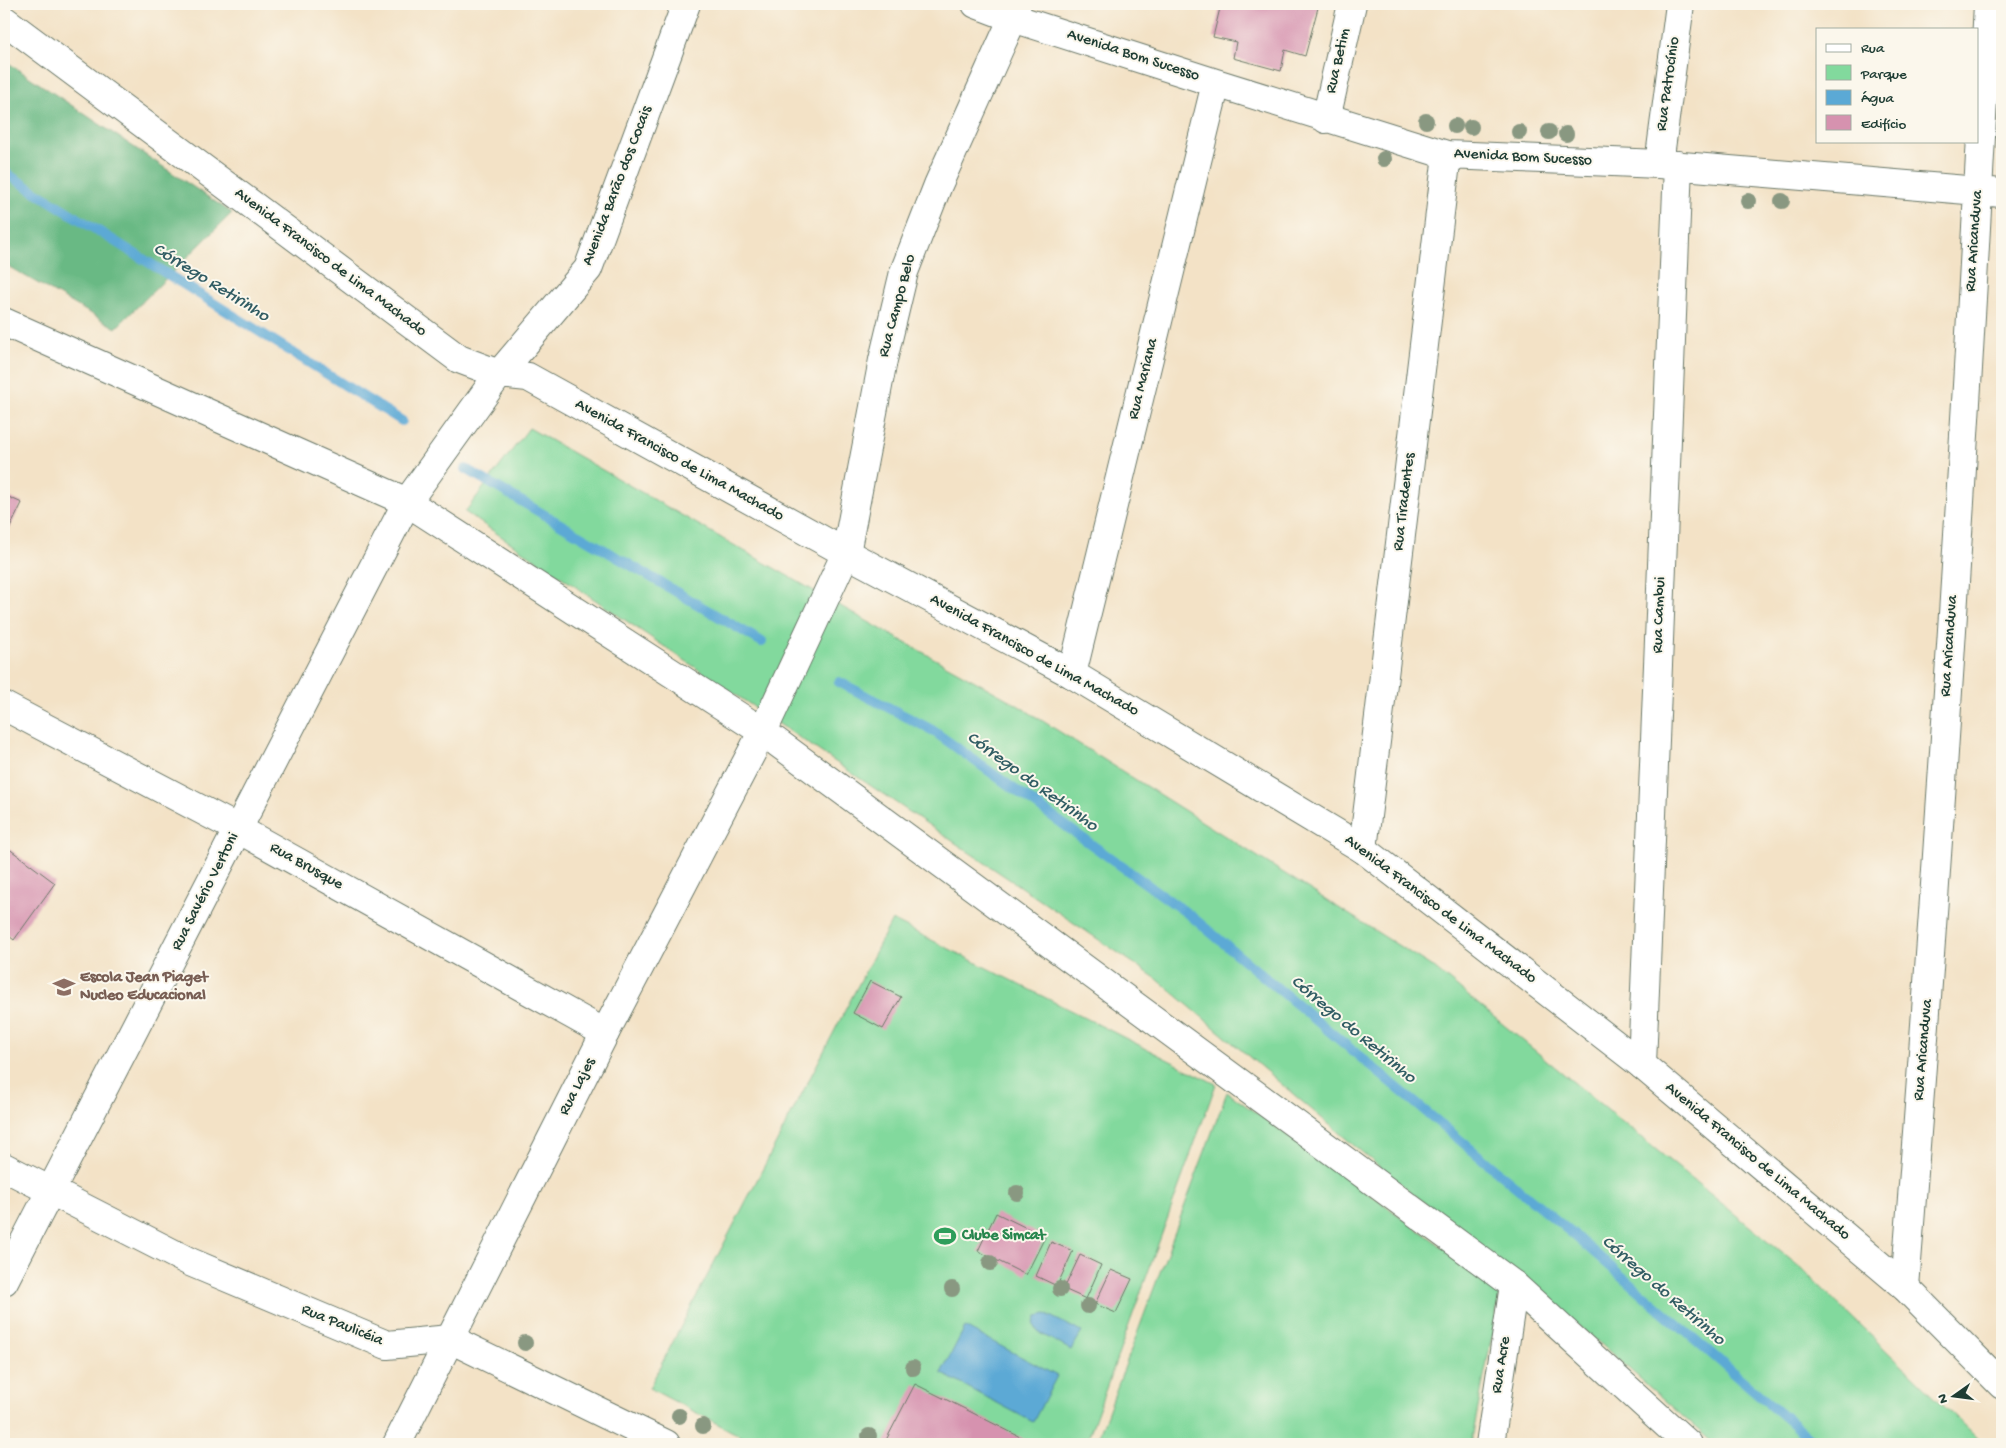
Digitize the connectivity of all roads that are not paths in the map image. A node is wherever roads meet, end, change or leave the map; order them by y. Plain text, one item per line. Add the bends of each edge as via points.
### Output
1 (686, 4) edge
2 (976, 4) edge
3 (1352, 4) edge
4 (1680, 4) edge
5 (1988, 4) edge
6 (1015, 11) edge
7 (4, 20) edge
8 (1216, 84) junction
9 (1326, 119) junction
10 (1448, 155) junction
11 (1668, 165) junction
12 (1990, 192) edge
13 (4, 322) edge
14 (499, 374) junction
15 (407, 502) junction
16 (846, 553) junction
17 (1072, 674) junction
18 (4, 706) edge
19 (763, 732) junction
20 (238, 829) junction
21 (1364, 848) junction
22 (605, 1032) junction
23 (1642, 1065) junction
24 (4, 1167) edge
25 (50, 1191) junction
26 (4, 1282) edge
27 (1514, 1286) junction
28 (1905, 1287) junction
29 (450, 1339) junction
30 (2002, 1385) edge
31 (397, 1444) edge
32 (666, 1444) edge
33 (1490, 1444) edge
34 (1688, 1444) edge

1 - 14 street, Avenida Barão dos Cocais via 588,269
2 - 6 street, Avenida Bom Sucesso
3 - 9 street, Rua Betim
4 - 11 street, Rua Patrocínio
5 - 12 street, Rua Aricanduva
6 - 8 street, Avenida Bom Sucesso
6 - 16 street, Rua Campo Belo via 938,185 904,272 883,360
7 - 14 street, Avenida Francisco de Lima Machado via 459,359
8 - 9 street, Avenida Bom Sucesso
8 - 17 street, Rua Mariana
9 - 10 street, Avenida Bom Sucesso
10 - 11 street, Avenida Bom Sucesso
10 - 21 street, Rua Tiradentes
11 - 12 street, Avenida Bom Sucesso
11 - 23 street, Rua Cambui
12 - 28 street, Rua Aricanduva
13 - 15 street
14 - 15 street, Avenida Barão dos Cocais
14 - 16 street, Avenida Francisco de Lima Machado via 528,377
15 - 19 street
15 - 20 street, Rua Savério Vertoni
16 - 17 street, Avenida Francisco de Lima Machado
16 - 19 street, Rua Campo Belo
17 - 21 street, Avenida Francisco de Lima Machado
18 - 20 street, Rua Brusque
19 - 22 street, Rua Lajes
19 - 27 street
20 - 22 street, Rua Brusque
20 - 25 street, Rua Savério Vertoni
21 - 23 street, Avenida Francisco de Lima Machado
22 - 29 street, Rua Lajes
23 - 28 street, Avenida Francisco de Lima Machado
24 - 25 street, Rua Paulicéia
25 - 26 street, Rua Savério Vertoni
25 - 29 street, Rua Paulicéia via 190,1262 387,1346
27 - 33 street, Rua Acre
27 - 34 street
28 - 30 street, Avenida Francisco de Lima Machado
29 - 31 street, Rua Lajes
29 - 32 street

